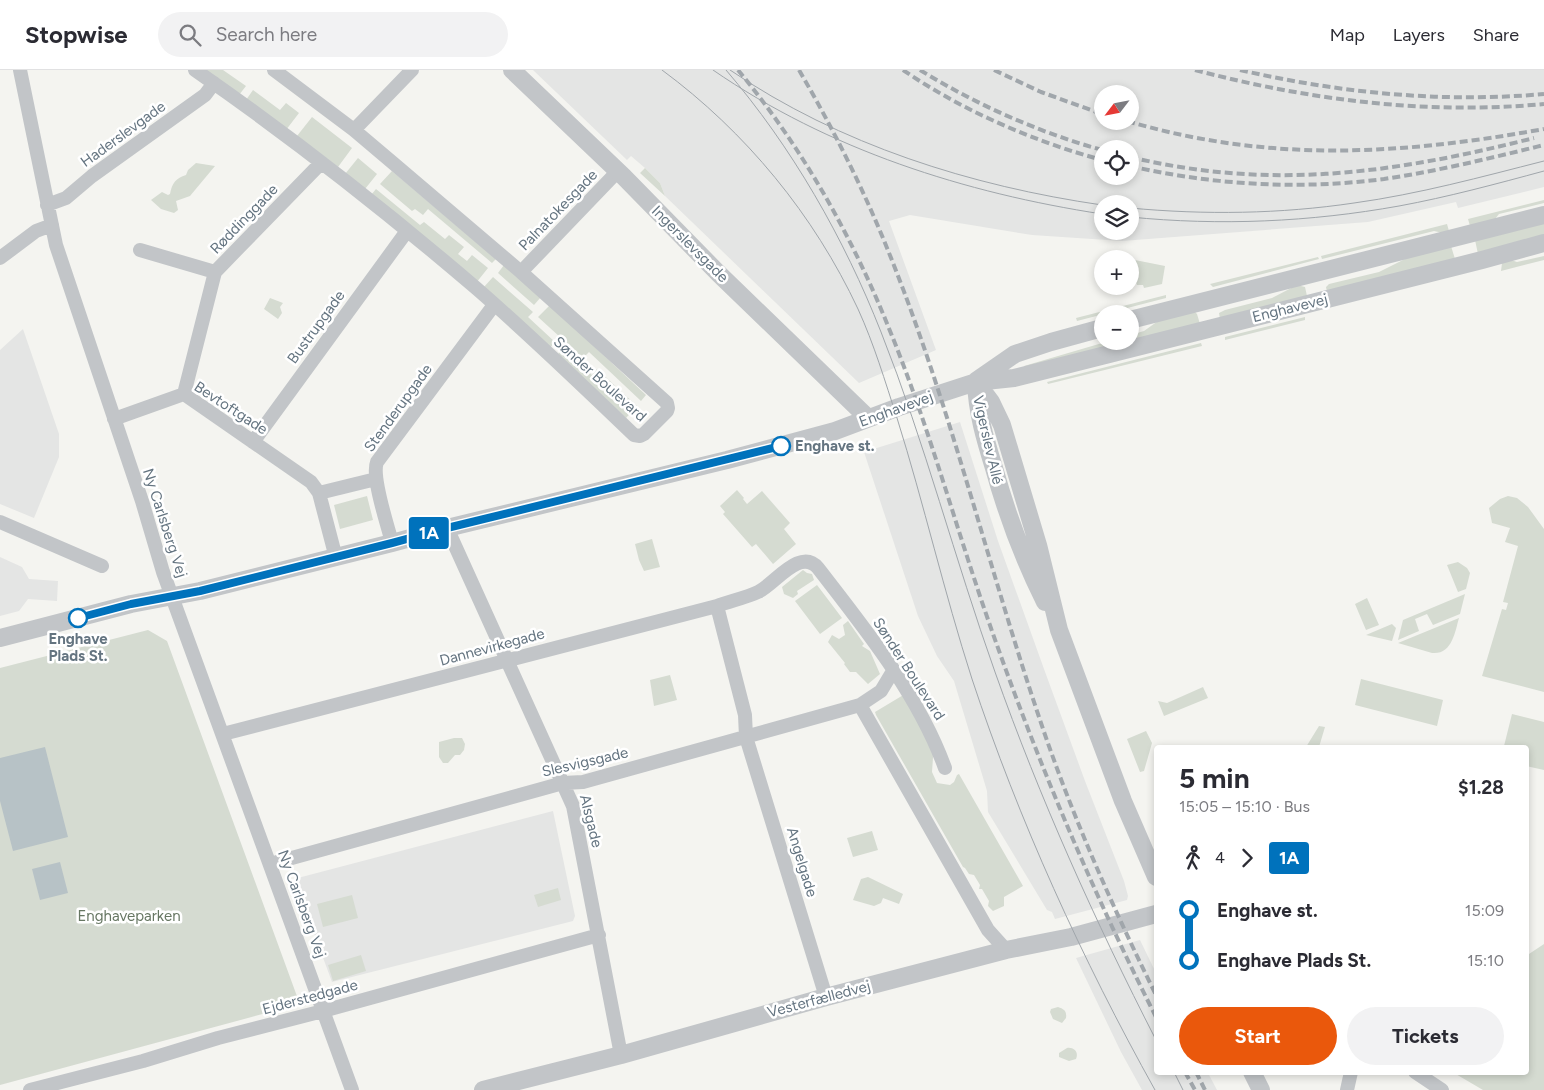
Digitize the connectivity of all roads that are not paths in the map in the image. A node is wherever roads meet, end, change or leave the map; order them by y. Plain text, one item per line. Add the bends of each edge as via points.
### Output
1 (20, 70) edge
2 (195, 70) edge
3 (274, 70) edge
4 (412, 70) edge
5 (512, 70) edge
6 (214, 83) junction
7 (354, 130) junction
8 (321, 162) junction
9 (618, 171) junction
10 (47, 205) junction
11 (1544, 215) edge
12 (52, 225) junction
13 (406, 230) junction
14 (1544, 243) edge
15 (140, 250) dead end
16 (0, 258) edge
17 (215, 272) junction
18 (521, 272) junction
19 (494, 305) junction
20 (1139, 318) edge
21 (1094, 330) edge
22 (970, 384) junction
23 (184, 394) junction
24 (870, 417) junction
25 (114, 419) junction
26 (253, 442) junction
27 (376, 478) junction
28 (319, 493) junction
29 (0, 522) edge
30 (447, 528) junction
31 (392, 543) junction
32 (336, 558) junction
33 (102, 566) dead end
34 (768, 586) joint
35 (172, 596) junction
36 (717, 606) junction
37 (0, 638) edge
38 (506, 660) junction
39 (893, 671) junction
40 (860, 705) junction
41 (223, 734) junction
42 (746, 737) junction
43 (946, 768) dead end
44 (563, 783) junction
45 (270, 864) junction
46 (1154, 872) edge
47 (1148, 916) edge
48 (599, 935) junction
49 (1006, 950) junction
50 (826, 997) junction
51 (323, 1010) junction
52 (621, 1054) junction
53 (1254, 1075) edge
54 (1350, 1075) edge
55 (1420, 1075) edge
56 (30, 1090) edge
57 (352, 1090) edge
58 (483, 1090) edge
59 (1261, 1090) edge
60 (1347, 1090) edge
61 (1442, 1090) edge

1 - 10 street, Ny Carlsberg Vej
2 - 6 street, Sønder Boulevard
3 - 7 street, Sønder Boulevard
4 - 7 street
5 - 9 street, Ingerslevsgade
6 - 8 street, Sønder Boulevard
6 - 10 street, Haderslevgade via 205,95 66,198
7 - 18 street, Sønder Boulevard
8 - 13 street, Sønder Boulevard
8 - 17 street, Røddinggade
9 - 18 street, Palnatokesgade
9 - 24 street, Ingerslevsgade via 718,273
10 - 12 street, Ny Carlsberg Vej
11 - 20 street, Enghavevej
12 - 16 street via 36,231
12 - 25 street, Ny Carlsberg Vej
13 - 19 street, Sønder Boulevard
13 - 26 street, Bustrupgade
14 - 22 street, Enghavevej via 1014,378
15 - 17 street
17 - 23 street, Røddinggade
18 - 19 street, Sønder Boulevard via 667,403 667,411 644,434 634,435
19 - 27 street, Stenderupgade via 377,462
21 - 22 street, Enghavevej via 1015,354
22 - 24 street, Enghavevej
22 - 46 street, Vigerslev Allé via 991,402 1002,425 1038,545 1059,630 1123,801
23 - 25 street, Bevtoftgade
23 - 26 street, Bevtoftgade
24 - 30 street, Enghavevej via 835,431 727,460
25 - 35 street, Ny Carlsberg Vej
26 - 28 street, Bevtoftgade via 311,482
27 - 28 street
27 - 31 street, Stenderupgade
28 - 32 street
29 - 33 street
30 - 31 street, Enghavevej
30 - 38 street, Alsgade
31 - 32 street, Enghavevej
32 - 35 street, Enghavevej
34 - 36 street, Dannevirkegade
34 - 39 street, Sønder Boulevard via 793,565 800,562 814,564
35 - 37 street, Enghavevej
35 - 41 street, Ny Carlsberg Vej
36 - 38 street, Dannevirkegade
36 - 42 street, Angelgade via 746,716
38 - 41 street, Dannevirkegade
38 - 44 street, Alsgade
39 - 40 street, Slesvigsgade via 881,691
39 - 43 street, Sønder Boulevard via 936,741
40 - 42 street, Slesvigsgade
40 - 49 street via 988,930
41 - 45 street, Ny Carlsberg Vej
42 - 44 street, Slesvigsgade via 583,782
42 - 50 street, Angelgade
44 - 45 street, Slesvigsgade
44 - 48 street, Alsgade via 573,806
45 - 51 street, Ny Carlsberg Vej
47 - 49 street, Vesterfælledvej
48 - 51 street, Ejderstedgade
48 - 52 street, Alsgade
49 - 50 street, Vesterfælledvej
50 - 52 street, Vesterfælledvej
51 - 56 street, Ejderstedgade
51 - 57 street, Ny Carlsberg Vej
52 - 58 street, Vesterfælledvej
53 - 59 street
54 - 60 street
55 - 61 street

